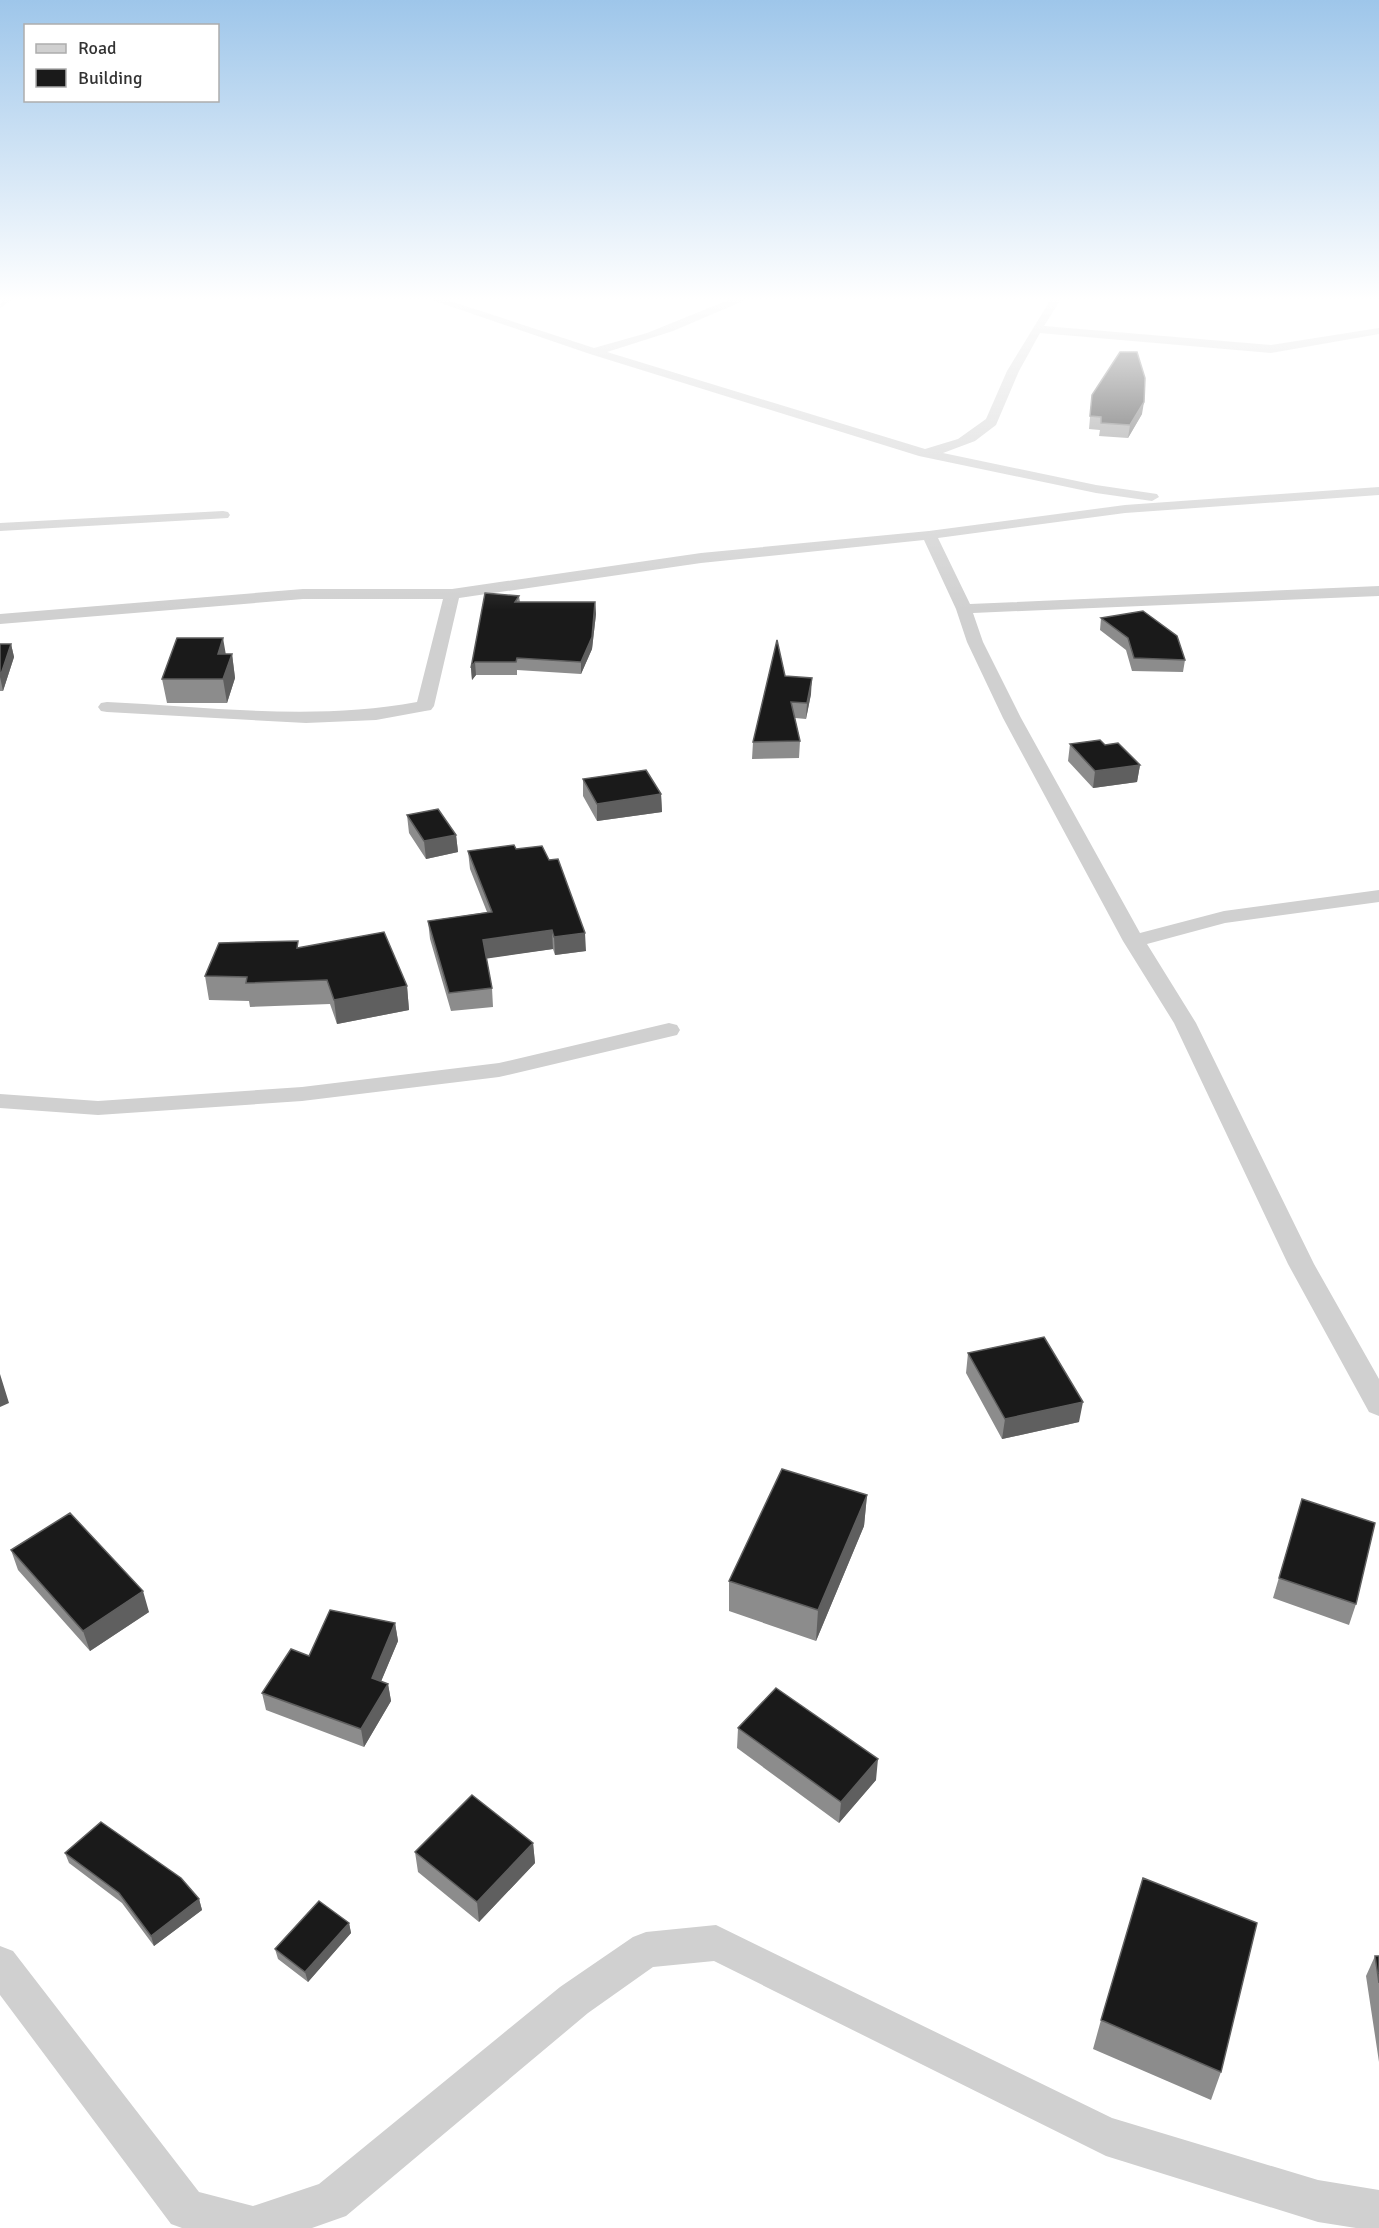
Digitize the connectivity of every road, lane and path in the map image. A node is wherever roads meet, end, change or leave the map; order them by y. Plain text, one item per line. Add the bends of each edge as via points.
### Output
1 (762, 403) edge
2 (999, 403) edge
3 (924, 453) junction
4 (1379, 491) edge
5 (1202, 504) junction
6 (223, 515) dead end
7 (0, 527) edge
8 (929, 535) junction
9 (1379, 591) edge
10 (452, 594) junction
11 (964, 609) junction
12 (0, 619) edge
13 (106, 707) dead end
14 (1379, 896) edge
15 (1134, 941) junction
16 (669, 1030) dead end
17 (0, 1101) edge
18 (1379, 1405) edge
19 (0, 1964) edge
20 (1379, 2211) edge

1 - 3 street
2 - 3 street via 994,419 978,435 952,448
3 - 5 street via 1096,489
4 - 5 street
5 - 8 street via 1125,509
6 - 7 street
8 - 10 street via 701,558
8 - 11 street
9 - 11 street
10 - 12 street via 303,594
10 - 13 street via 425,706 376,715 306,718
11 - 15 street via 975,642 1012,718
14 - 15 street via 1224,917
15 - 18 street via 1185,1023 1301,1264
16 - 17 street via 499,1070 302,1094 98,1108
19 - 20 street via 186,2209 253,2228 331,2201 574,2000 646,1950 716,1943 1106,2136 1318,2201

